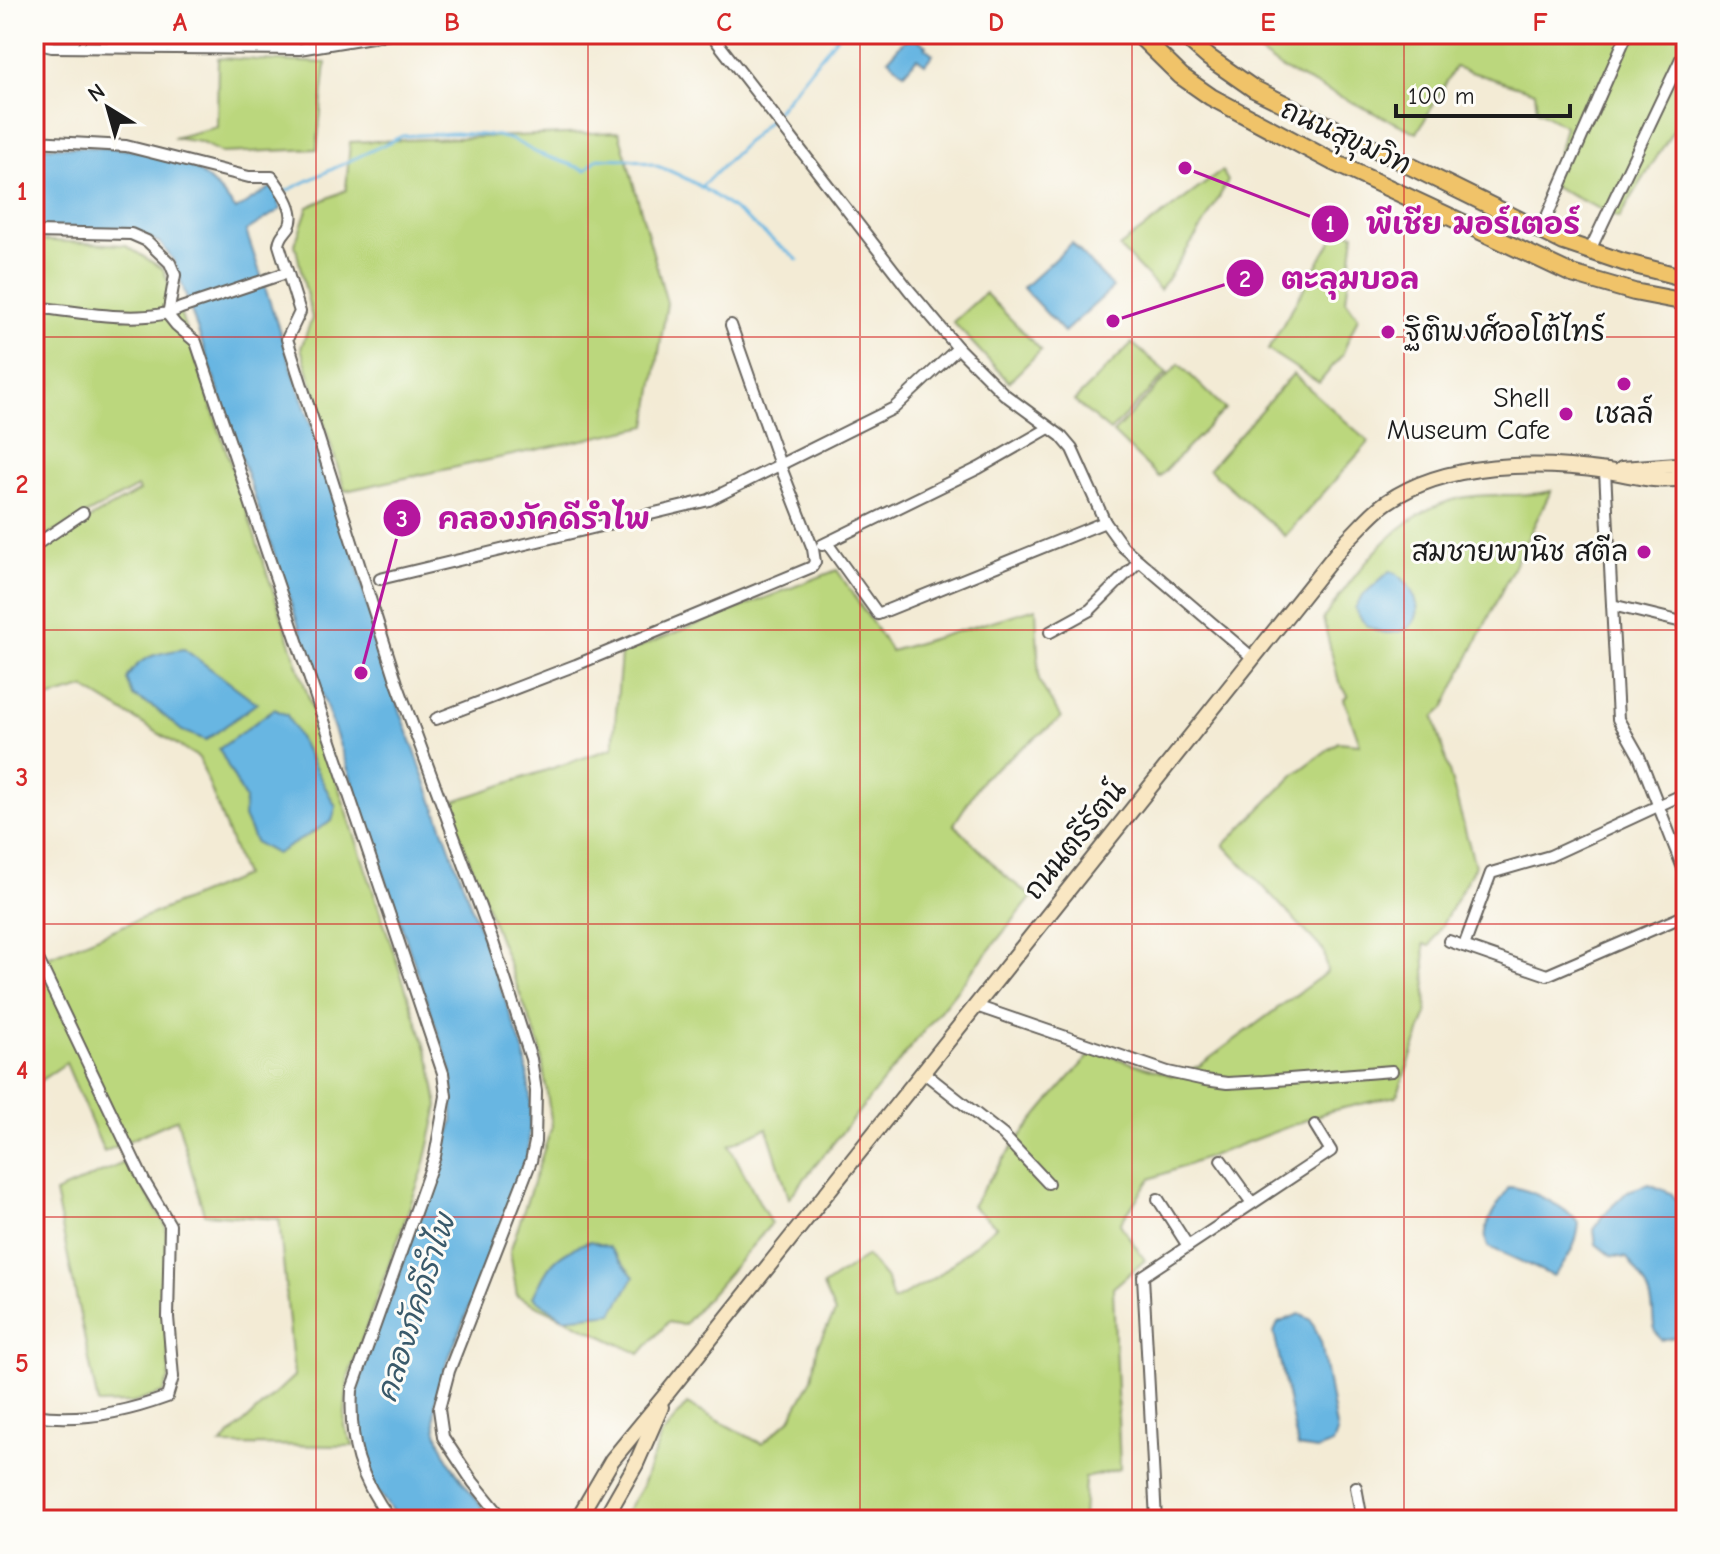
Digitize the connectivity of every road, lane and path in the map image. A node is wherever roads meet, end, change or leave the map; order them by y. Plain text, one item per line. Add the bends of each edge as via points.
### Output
1 (390, 34) edge
2 (711, 34) edge
3 (1138, 34) edge
4 (1182, 34) edge
5 (1627, 34) edge
6 (39, 41) edge
7 (1686, 48) edge
8 (34, 141) edge
9 (1409, 165) junction
10 (1399, 191) junction
11 (1541, 230) junction
12 (34, 232) edge
13 (1590, 250) junction
14 (286, 273) junction
15 (1686, 278) edge
16 (1686, 302) edge
17 (34, 307) edge
18 (168, 315) junction
19 (731, 325) dead end
20 (958, 348) junction
21 (1049, 428) junction
22 (1686, 462) edge
23 (780, 465) junction
24 (1605, 471) junction
25 (1686, 477) edge
26 (83, 513) dead end
27 (1105, 522) junction
28 (827, 543) junction
29 (34, 546) edge
30 (813, 549) junction
31 (1139, 561) junction
32 (380, 579) dead end
33 (1612, 605) junction
34 (1686, 620) edge
35 (1050, 632) dead end
36 (1253, 658) junction
37 (436, 719) dead end
38 (1686, 793) edge
39 (1658, 806) junction
40 (1686, 876) edge
41 (1686, 915) edge
42 (1449, 941) dead end
43 (1464, 946) junction
44 (34, 951) edge
45 (976, 1006) junction
46 (1392, 1071) dead end
47 (923, 1072) junction
48 (1315, 1125) dead end
49 (1221, 1160) dead end
50 (1048, 1183) dead end
51 (1158, 1199) dead end
52 (1252, 1203) junction
53 (1188, 1246) junction
54 (668, 1392) junction
55 (34, 1415) edge
56 (1356, 1487) dead end
57 (391, 1520) edge
58 (504, 1520) edge
59 (577, 1520) edge
60 (604, 1520) edge
61 (1156, 1520) edge
62 (1362, 1520) edge

1 - 6 street via 299,49
2 - 20 street
3 - 10 highway, ถนนสุขุมวิท via 1211,97
4 - 9 highway, ถนนสุขุมวิท via 1254,89
5 - 11 street
7 - 13 street
8 - 14 street via 126,146 249,177 272,177 292,211 279,240
9 - 10 highway
9 - 11 highway, ถนนสุขุมวิท
10 - 16 highway, ถนนสุขุมวิท via 1572,274
11 - 13 highway, ถนนสุขุมวิท
12 - 18 street via 131,234 147,241 175,275
13 - 15 highway, ถนนสุขุมวิท
14 - 18 street
14 - 58 street via 300,312 287,339 397,683 531,1059 536,1091 531,1161 439,1409 443,1437
17 - 18 street via 144,318
18 - 57 street via 196,342 443,1073 446,1096 435,1156 352,1390 355,1455 373,1496
19 - 23 street
20 - 21 street via 1004,394
20 - 23 street via 894,408
21 - 27 street via 1072,449
21 - 28 street
22 - 24 main road, ถนนตรีรัตน์
23 - 30 street
23 - 32 street via 709,500
24 - 25 main road, ถนนตรีรัตน์ via 1653,480
24 - 33 street
24 - 36 main road, ถนนตรีรัตน์ via 1485,467 1423,482 1385,503 1347,540
26 - 29 street
27 - 28 street via 878,614
27 - 31 street
28 - 30 street
30 - 37 street via 814,564 801,573
31 - 35 street via 1090,610
31 - 36 street
33 - 34 street
33 - 39 street via 1618,719
36 - 45 main road, ถนนตรีรัตน์
38 - 39 street
39 - 40 street
39 - 43 street via 1550,856 1491,873
41 - 43 street via 1547,975
42 - 43 street
44 - 55 street via 170,1225 173,1377 167,1397 139,1407 60,1419
45 - 46 street via 1205,1080 1227,1083
45 - 47 main road, ถนนตรีรัตน์
47 - 50 street via 1003,1135
47 - 54 main road, ถนนตรีรัตน์
48 - 52 street via 1331,1151
49 - 52 street
51 - 53 street
52 - 53 street
53 - 61 street via 1143,1276
54 - 59 main road, ถนนตรีรัตน์ via 612,1460
54 - 60 main road, ถนนตรีรัตน์
56 - 62 street

